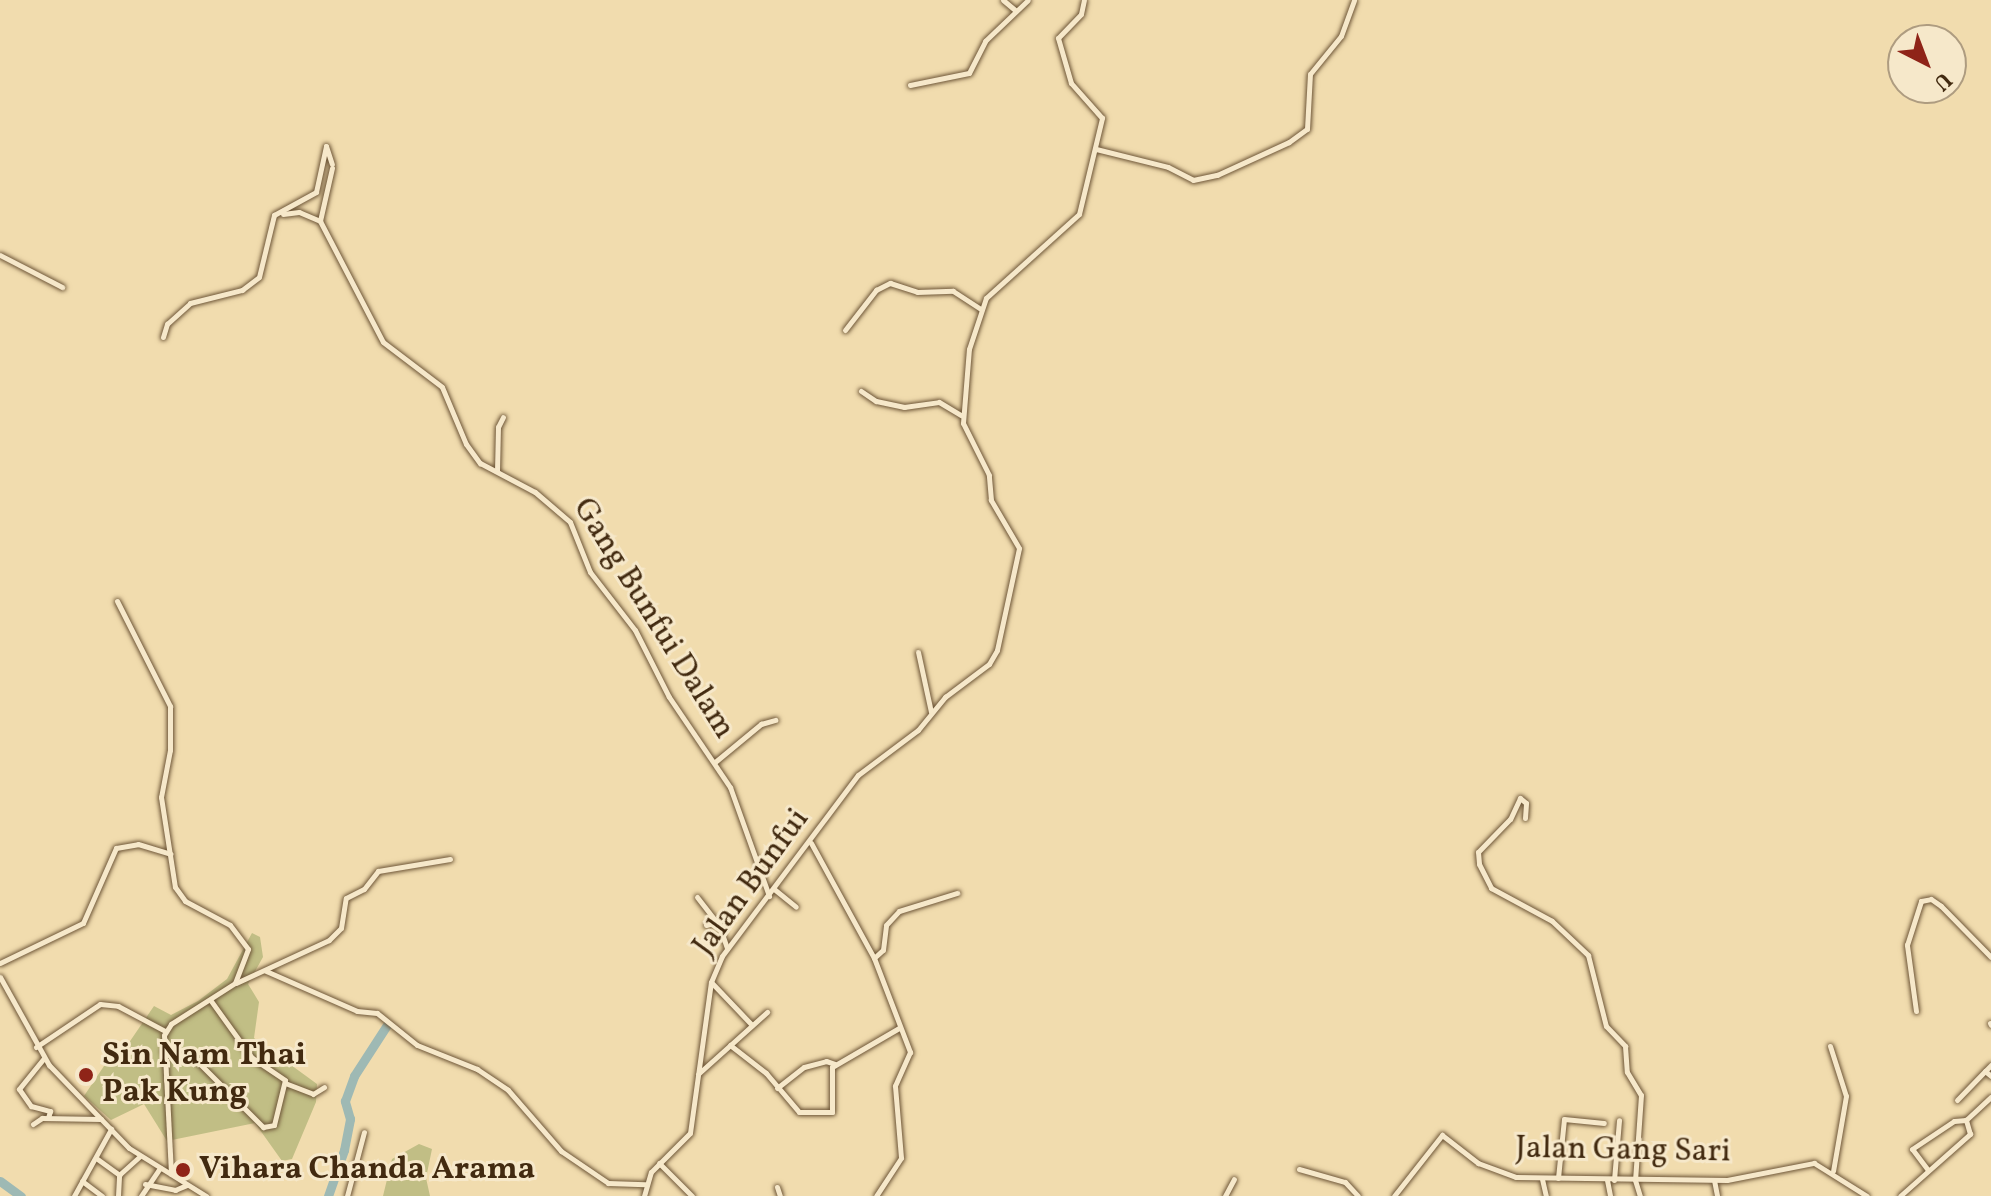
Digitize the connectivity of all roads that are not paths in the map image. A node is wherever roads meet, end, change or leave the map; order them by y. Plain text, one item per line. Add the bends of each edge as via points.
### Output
1 (1003, 0) edge
2 (1028, 0) edge
3 (1084, 0) edge
4 (1354, 0) edge
5 (1015, 10) junction
6 (910, 85) dead end
7 (1096, 149) junction
8 (274, 215) junction
9 (320, 221) junction
10 (0, 255) edge
11 (62, 287) dead end
12 (981, 309) junction
13 (845, 330) dead end
14 (163, 337) dead end
15 (861, 391) dead end
16 (961, 415) junction
17 (503, 417) dead end
18 (497, 471) junction
19 (117, 601) dead end
20 (918, 652) dead end
21 (931, 714) junction
22 (775, 720) dead end
23 (715, 762) junction
24 (1525, 818) dead end
25 (811, 843) junction
26 (170, 854) junction
27 (450, 859) dead end
28 (774, 889) junction
29 (957, 893) dead end
30 (769, 896) junction
31 (697, 897) dead end
32 (796, 907) dead end
33 (716, 921) junction
34 (706, 925) dead end
35 (727, 948) junction
36 (1991, 956) edge
37 (874, 958) junction
38 (0, 963) edge
39 (266, 971) junction
40 (0, 977) edge
41 (711, 982) junction
42 (235, 983) junction
43 (211, 1001) junction
44 (1916, 1011) dead end
45 (767, 1012) dead end
46 (752, 1025) junction
47 (899, 1028) junction
48 (165, 1032) junction
49 (730, 1045) junction
50 (1830, 1046) dead end
51 (36, 1047) junction
52 (163, 1051) junction
53 (44, 1058) junction
54 (835, 1064) junction
55 (1991, 1065) edge
56 (1985, 1071) junction
57 (698, 1074) junction
58 (1991, 1076) edge
59 (285, 1083) junction
60 (324, 1087) dead end
61 (777, 1088) junction
62 (1991, 1097) edge
63 (1957, 1100) dead end
64 (48, 1118) junction
65 (102, 1119) junction
66 (1619, 1120) dead end
67 (1966, 1120) junction
68 (1604, 1123) dead end
69 (33, 1124) dead end
70 (111, 1129) junction
71 (364, 1132) dead end
72 (140, 1156) junction
73 (96, 1158) junction
74 (659, 1163) junction
75 (160, 1168) junction
76 (1299, 1169) dead end
77 (1928, 1170) junction
78 (1833, 1171) junction
79 (171, 1174) junction
80 (119, 1175) junction
81 (1558, 1178) junction
82 (1234, 1179) dead end
83 (1542, 1179) junction
84 (1611, 1180) junction
85 (1635, 1180) junction
86 (1714, 1180) junction
87 (82, 1181) junction
88 (145, 1184) junction
89 (645, 1184) junction
90 (187, 1185) junction
91 (777, 1187) dead end
92 (74, 1196) edge
93 (102, 1196) edge
94 (118, 1196) edge
95 (141, 1196) edge
96 (206, 1196) edge
97 (347, 1196) edge
98 (644, 1196) edge
99 (692, 1196) edge
100 (780, 1196) edge
101 (876, 1196) edge
102 (1225, 1196) edge
103 (1358, 1196) edge
104 (1394, 1196) edge
105 (1546, 1196) edge
106 (1610, 1196) edge
107 (1640, 1196) edge
108 (1717, 1196) edge
109 (1867, 1196) edge
110 (1900, 1196) edge

1 - 5 street
2 - 5 street
3 - 7 street via 1081,14 1058,42 1071,83 1100,113
4 - 7 street via 1341,36 1310,74 1307,129 1289,142 1217,175 1193,180 1168,167
5 - 6 street via 985,41 969,73
7 - 12 street via 1088,161 1079,214
8 - 9 street via 299,212
8 - 9 street via 316,192 326,146 332,166
8 - 14 street via 259,277 242,290 190,303 167,324
9 - 18 street, Gang Bunfui Dalam via 383,342 442,387 473,456
10 - 11 street
12 - 13 street via 953,291 917,292 890,283 876,290
12 - 16 street via 969,349
15 - 16 street via 876,401 904,407 939,402
16 - 21 street, Jalan Bunfui via 989,475 991,500 1019,548 997,650 986,667
17 - 18 street
18 - 23 street, Gang Bunfui Dalam via 535,492 570,522 590,572 635,630 669,697
19 - 26 street via 170,706 170,750 161,797
20 - 21 street
21 - 25 street, Jalan Bunfui via 858,775
22 - 23 street via 761,724
23 - 30 street, Gang Bunfui Dalam via 742,814
24 - 85 street via 1526,803 1520,798 1510,819 1478,852 1483,877 1491,888 1552,921 1584,948 1606,1026 1625,1046 1627,1072 1641,1095
25 - 28 street, Jalan Bunfui
25 - 37 street
26 - 38 street via 138,844 116,848 83,923
26 - 42 street via 180,895 226,922 247,947
27 - 39 street via 378,871 364,889 346,898 342,925 334,936
28 - 30 street, Jalan Bunfui
28 - 32 street
29 - 37 street via 899,911 886,925 883,950
30 - 35 street, Jalan Bunfui
31 - 33 street
33 - 34 street
33 - 35 street
35 - 41 street, Jalan Bunfui
36 - 44 street via 1941,906 1931,899 1921,901 1907,945
37 - 47 street
39 - 42 street
39 - 89 street via 357,1011 377,1013 417,1045 477,1069 505,1087 561,1151 606,1183
40 - 51 street
41 - 46 street
41 - 57 street, Jalan Bunfui
42 - 43 street
43 - 48 street
43 - 59 street via 252,1058
45 - 46 street
46 - 49 street
47 - 54 street via 857,1057
47 - 101 street via 910,1052 895,1086 903,1147 896,1170
48 - 51 street via 118,1006 100,1004
48 - 52 street
49 - 57 street
49 - 61 street
50 - 78 street via 1846,1096
51 - 53 street
52 - 59 street via 194,1058 265,1128 277,1120
52 - 79 street
53 - 64 street via 19,1089 31,1106 50,1111
53 - 65 street
54 - 61 street via 804,1067
54 - 61 street via 829,1078 832,1112 799,1112
55 - 56 street
56 - 58 street
56 - 63 street
57 - 74 street, Jalan Bunfui via 690,1133
59 - 60 street via 313,1094
62 - 67 street
64 - 65 street
64 - 69 street
65 - 70 street
66 - 84 street
67 - 77 street via 1970,1134
67 - 77 street via 1954,1121 1912,1149
68 - 81 street via 1564,1119
70 - 72 street
70 - 73 street
71 - 97 street
72 - 75 street
72 - 80 street
73 - 80 street
73 - 87 street
74 - 89 street, Jalan Bunfui
74 - 99 street
75 - 79 street
75 - 88 street
76 - 103 street via 1345,1182
77 - 110 street
78 - 86 street, Jalan Gang Sari via 1814,1163
78 - 109 street, Jalan Gang Sari
79 - 90 street
80 - 94 street
81 - 83 street, Jalan Gang Sari
81 - 84 street, Jalan Gang Sari
82 - 102 street
83 - 104 street, Jalan Gang Sari via 1478,1163 1442,1135
83 - 105 street
84 - 85 street, Jalan Gang Sari
84 - 106 street
85 - 86 street, Jalan Gang Sari
85 - 107 street
86 - 108 street
87 - 92 street
87 - 93 street
88 - 90 street via 175,1190
88 - 95 street
89 - 98 street, Jalan Bunfui
90 - 96 street
91 - 100 street

